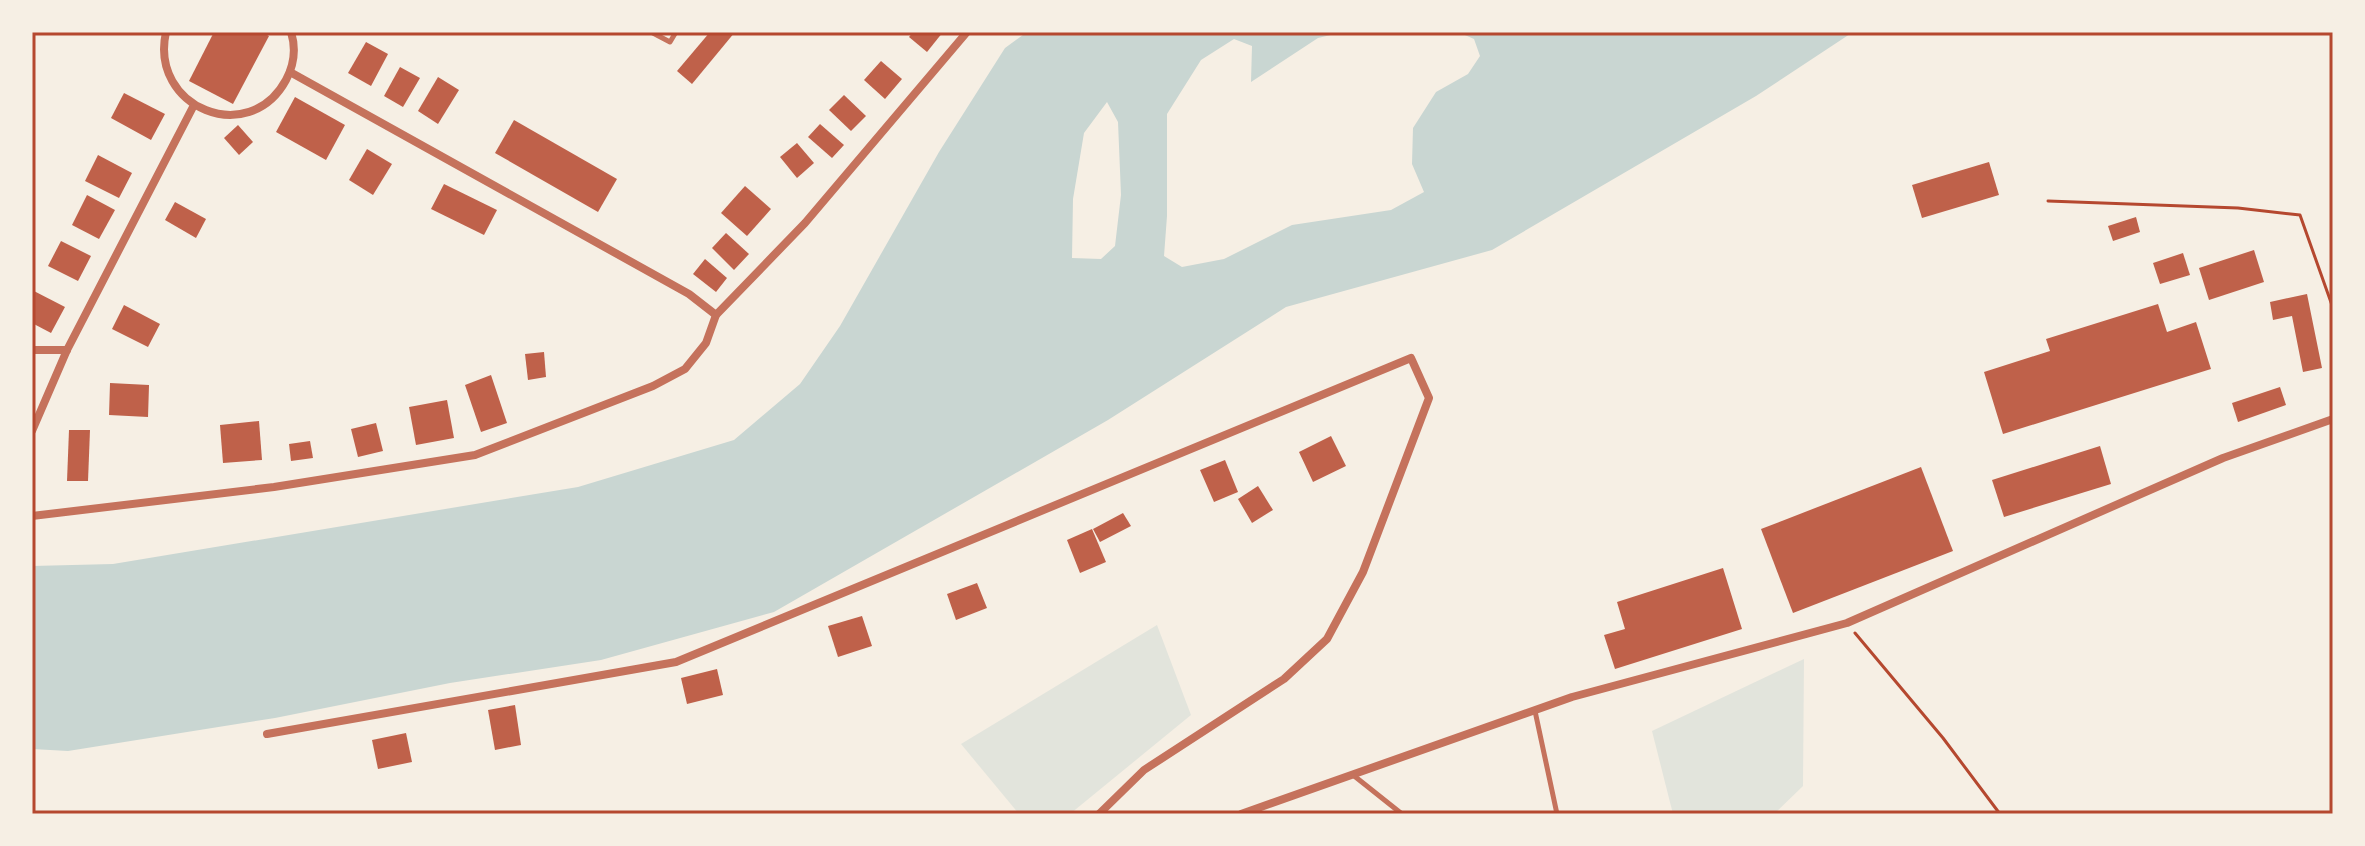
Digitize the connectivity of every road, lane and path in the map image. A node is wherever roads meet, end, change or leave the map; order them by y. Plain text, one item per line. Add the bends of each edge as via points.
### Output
1 (166, 32) edge
2 (291, 32) edge
3 (651, 32) edge
4 (676, 32) edge
5 (967, 32) edge
6 (290, 72) junction
7 (194, 105) junction
8 (2048, 201) dead end
9 (2333, 308) edge
10 (716, 315) junction
11 (32, 350) edge
12 (67, 350) junction
13 (2333, 419) edge
14 (32, 431) edge
15 (32, 516) edge
16 (1847, 623) junction
17 (1535, 710) junction
18 (267, 734) dead end
19 (1352, 775) junction
20 (1099, 814) edge
21 (1241, 814) edge
22 (1402, 814) edge
23 (1557, 814) edge
24 (2000, 814) edge

1 - 7 street via 164,63 170,80
2 - 6 street
3 - 4 lane via 670,42
5 - 10 street via 805,223
6 - 7 street via 281,89 250,111 212,113
6 - 10 street via 689,294
7 - 12 street
8 - 9 path via 2300,215
10 - 15 street via 706,343 685,369 475,455 274,487
11 - 12 street
12 - 14 street
13 - 16 street via 2223,458
16 - 17 street
16 - 24 path
17 - 19 street
17 - 23 lane
18 - 20 street via 676,662 1411,358 1429,398 1363,572 1327,639 1284,679 1144,770
19 - 21 street
19 - 22 lane

